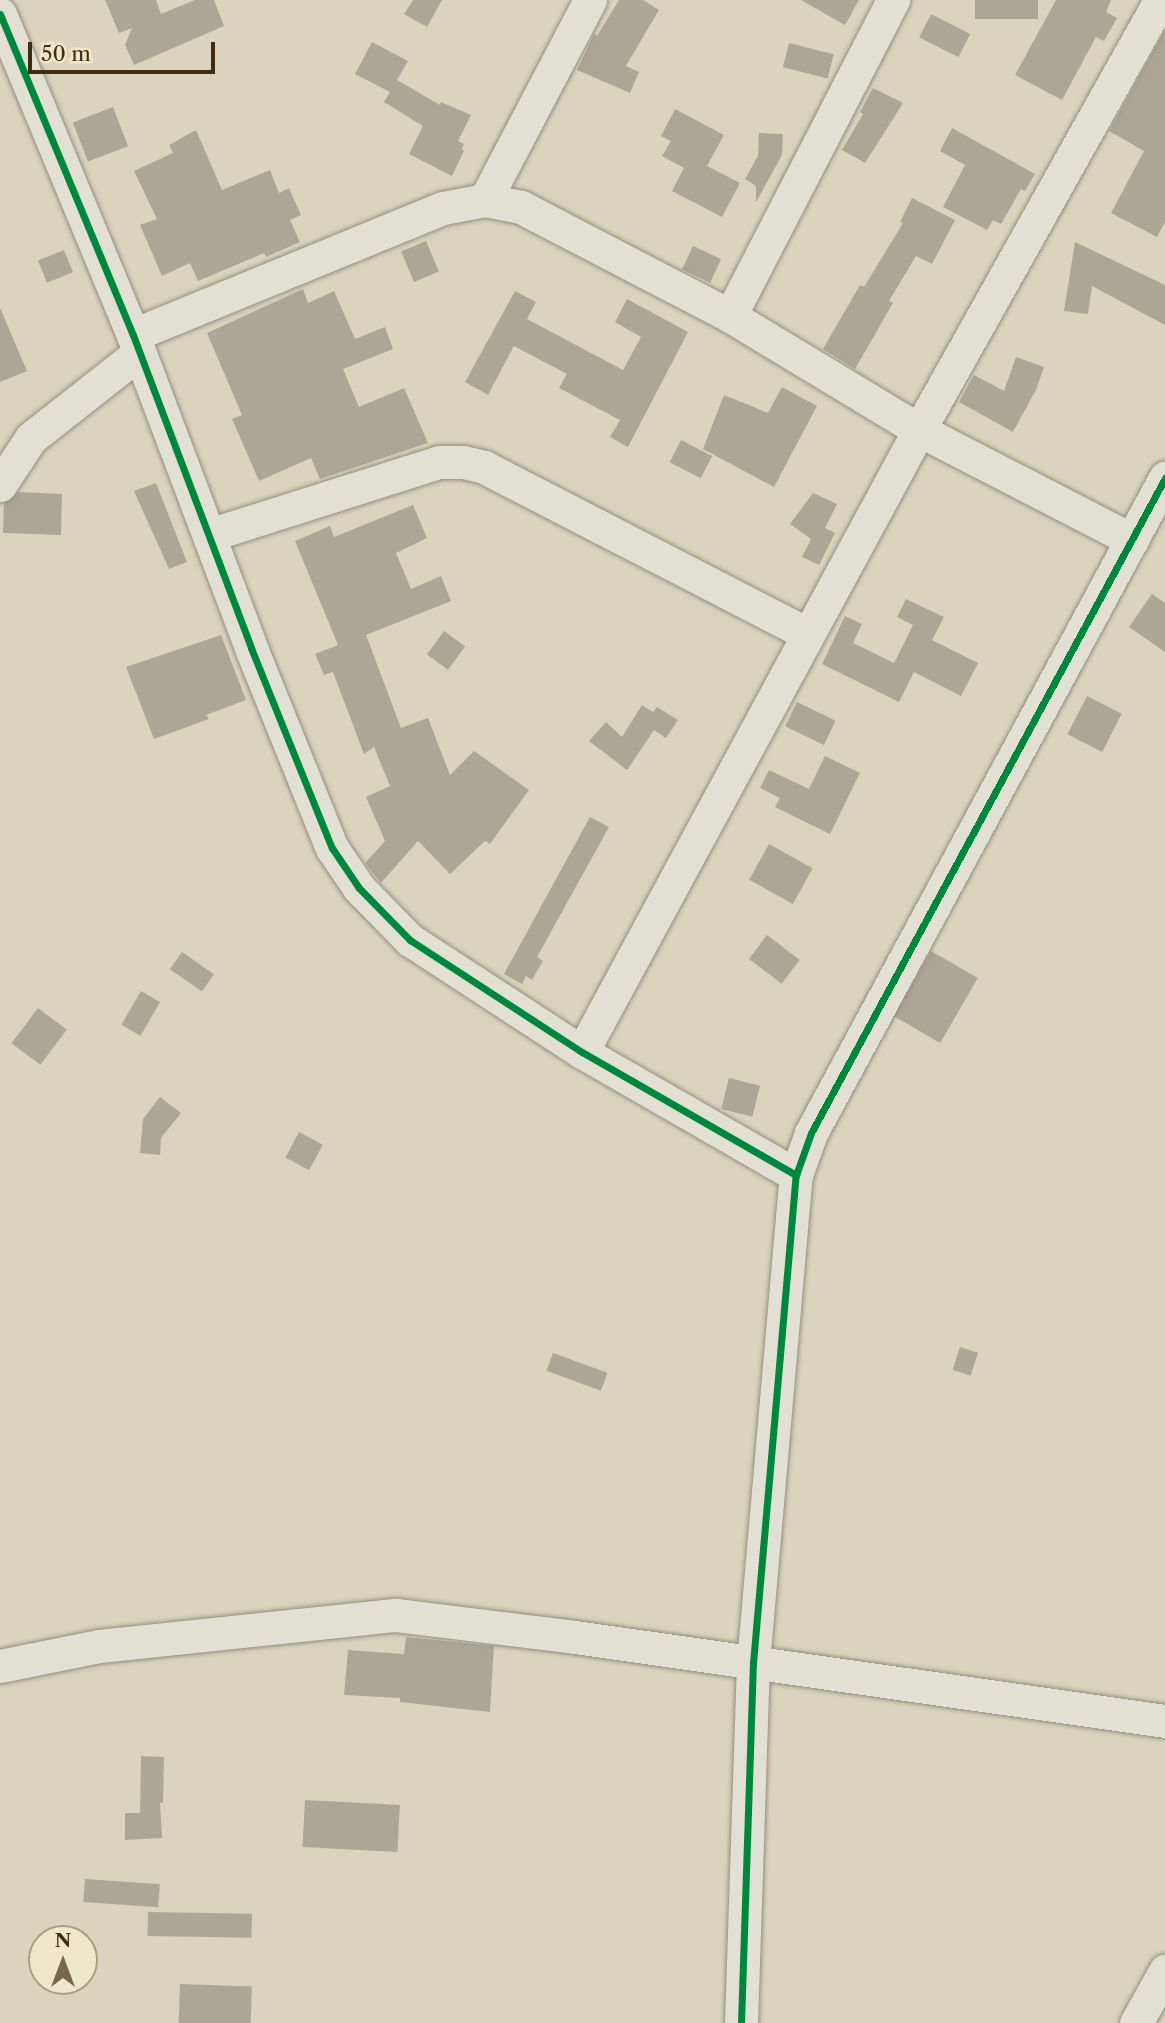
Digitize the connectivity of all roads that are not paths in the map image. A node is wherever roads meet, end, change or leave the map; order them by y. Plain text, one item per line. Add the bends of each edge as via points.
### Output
1 (590, 0) edge
2 (893, 0) edge
3 (1160, 0) edge
4 (0, 14) edge
5 (485, 200) junction
6 (730, 316) junction
7 (136, 344) junction
8 (919, 430) junction
9 (1165, 478) edge
10 (0, 485) edge
11 (209, 535) junction
12 (1132, 540) junction
13 (807, 634) junction
14 (582, 1052) junction
15 (796, 1175) junction
16 (753, 1663) junction
17 (0, 1666) edge
18 (1165, 1721) edge
19 (1165, 1971) edge
20 (741, 2023) edge
21 (1136, 2023) edge

1 - 5 street
2 - 6 street
3 - 8 street
4 - 7 street
5 - 6 street via 521,207
5 - 7 street via 443,208
6 - 8 street
7 - 10 street via 31,438
7 - 11 street
8 - 12 street
8 - 13 street
9 - 12 street
11 - 13 street via 439,462 463,462 484,467
11 - 14 street via 332,848 359,888 410,940
12 - 15 street via 811,1133
13 - 14 street
14 - 15 street
15 - 16 street
16 - 17 street via 397,1615 99,1646
16 - 18 street
16 - 20 street
19 - 21 street

